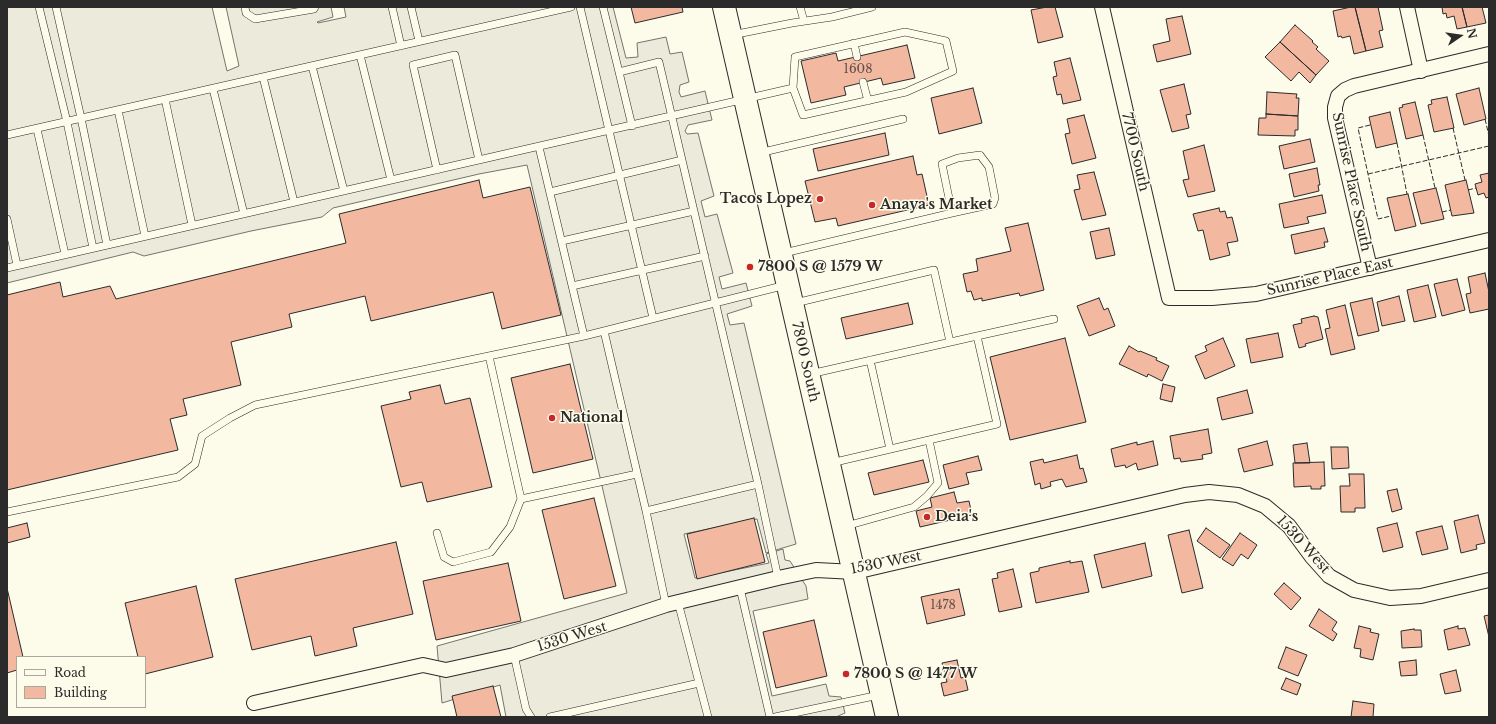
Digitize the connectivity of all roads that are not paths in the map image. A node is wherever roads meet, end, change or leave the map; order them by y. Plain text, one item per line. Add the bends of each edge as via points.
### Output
1 (39, 7) edge
2 (56, 7) edge
3 (245, 7) edge
4 (315, 7) edge
5 (392, 7) edge
6 (411, 7) edge
7 (571, 7) edge
8 (580, 7) edge
9 (604, 7) edge
10 (724, 7) edge
11 (800, 7) edge
12 (872, 7) edge
13 (1102, 7) edge
14 (1407, 7) edge
15 (804, 21) junction
16 (730, 36) junction
17 (419, 41) junction
18 (854, 43) junction
19 (401, 46) junction
20 (1489, 54) edge
21 (360, 55) junction
22 (857, 57) dead end
23 (312, 66) junction
24 (1421, 71) junction
25 (619, 72) junction
26 (263, 77) junction
27 (863, 82) dead end
28 (213, 88) junction
29 (793, 88) junction
30 (165, 99) junction
31 (745, 100) junction
32 (868, 101) junction
33 (118, 110) junction
34 (672, 116) junction
35 (81, 118) junction
36 (902, 120) dead end
37 (67, 122) junction
38 (632, 126) junction
39 (37, 128) junction
40 (609, 131) junction
41 (7, 135) edge
42 (539, 147) junction
43 (757, 154) junction
44 (479, 160) junction
45 (682, 160) junction
46 (437, 170) junction
47 (619, 176) junction
48 (391, 180) junction
49 (344, 191) junction
50 (550, 192) junction
51 (294, 202) junction
52 (694, 211) junction
53 (952, 212) junction
54 (244, 214) junction
55 (7, 219) edge
56 (192, 225) junction
57 (631, 225) junction
58 (145, 236) junction
59 (1489, 240) edge
60 (562, 241) junction
61 (107, 245) junction
62 (93, 248) junction
63 (65, 254) junction
64 (780, 254) junction
65 (705, 256) junction
66 (17, 265) junction
67 (7, 268) edge
68 (1370, 268) junction
69 (642, 271) junction
70 (572, 286) junction
71 (789, 294) junction
72 (1169, 298) joint
73 (716, 302) junction
74 (653, 318) junction
75 (1054, 318) dead end
76 (604, 331) junction
77 (584, 336) junction
78 (977, 336) junction
79 (950, 342) junction
80 (489, 356) junction
81 (870, 360) junction
82 (807, 374) junction
83 (929, 440) junction
84 (890, 449) junction
85 (828, 463) junction
86 (637, 474) junction
87 (758, 484) junction
88 (521, 499) junction
89 (646, 511) junction
90 (7, 512) edge
91 (844, 527) junction
92 (437, 534) dead end
93 (855, 572) junction
94 (778, 578) junction
95 (1489, 580) edge
96 (740, 588) junction
97 (672, 604) junction
98 (514, 655) junction
99 (699, 683) junction
100 (882, 694) junction
101 (254, 703) dead end
102 (531, 717) edge
103 (550, 717) edge
104 (708, 717) edge
105 (770, 717) edge
106 (776, 717) edge
107 (887, 717) edge

1 - 37 lane
2 - 35 lane
3 - 4 lane via 246,13 255,20
5 - 19 lane
6 - 17 lane
7 - 17 lane
8 - 40 lane
9 - 25 lane
10 - 16 main road, 7800 South
11 - 15 lane
12 - 15 lane
13 - 72 street, 7700 South
14 - 24 street
15 - 16 lane
16 - 31 main road, 7800 South
17 - 19 lane
18 - 22 lane
18 - 29 lane via 795,57
18 - 32 lane via 905,32 946,41 953,70 906,92
19 - 21 lane
20 - 24 street
21 - 23 lane
21 - 48 lane
23 - 26 lane
23 - 49 lane
24 - 68 street, Sunrise Place South via 1354,86 1338,96 1335,106 1335,118
25 - 34 lane via 659,62
25 - 38 lane
26 - 28 lane
26 - 51 lane
27 - 32 lane
28 - 30 lane
28 - 54 lane
29 - 31 lane
29 - 32 lane via 803,115
30 - 33 lane
30 - 56 lane
31 - 34 lane
31 - 43 main road, 7800 South
33 - 35 lane
33 - 58 lane
34 - 38 lane
34 - 45 lane
35 - 37 lane
35 - 61 lane
36 - 43 lane
37 - 39 lane
37 - 62 lane
38 - 40 lane
39 - 41 lane
39 - 63 lane
40 - 42 lane
40 - 47 lane
42 - 44 lane
42 - 50 lane
43 - 64 main road, 7800 South
44 - 46 lane
44 - 46 lane via 455,55 413,65
45 - 47 lane
45 - 52 lane
46 - 48 lane
47 - 50 lane
47 - 57 lane
48 - 49 lane
49 - 51 lane
50 - 60 lane
51 - 54 lane
52 - 57 lane
52 - 65 lane
53 - 53 lane via 942,164 958,158 980,155 989,167 995,198 993,204
53 - 64 lane
54 - 56 lane
55 - 66 lane
56 - 58 lane
57 - 60 lane
57 - 69 lane
58 - 61 lane
59 - 68 street, Sunrise Place East
60 - 70 lane
61 - 62 lane
62 - 63 lane
63 - 66 lane
64 - 71 main road, 7800 South
65 - 69 lane
65 - 73 lane
66 - 67 lane
68 - 72 street, Sunrise Place East via 1256,294
69 - 70 lane
69 - 74 lane
70 - 77 lane
71 - 73 lane
71 - 79 lane via 934,270
71 - 82 main road, 7800 South
73 - 74 lane
73 - 87 lane
74 - 76 lane
75 - 78 lane
76 - 77 lane
76 - 86 lane
77 - 80 lane
78 - 79 lane
78 - 83 lane via 997,424
79 - 81 lane
80 - 88 lane
80 - 90 lane via 255,405 202,436 195,464 178,477
81 - 82 lane
81 - 84 lane
82 - 85 main road, 7800 South
83 - 84 lane
83 - 91 lane via 938,483 928,496 914,507
84 - 85 lane
85 - 91 main road, 7800 South
86 - 88 lane
86 - 89 lane
87 - 89 lane
87 - 94 lane
88 - 92 lane via 510,527 491,552 453,562 444,556
89 - 97 lane
91 - 93 main road, 7800 South
93 - 94 street, 1530 West via 816,570
93 - 95 street, 1530 West via 1177,497 1209,492 1238,495 1265,506 1289,526 1329,576 1354,590 1390,598 1421,596
93 - 100 main road, 7800 South
94 - 96 street, 1530 West
96 - 97 street, 1530 West
96 - 105 lane
97 - 98 street, 1530 West
97 - 99 lane
98 - 101 street, 1530 West via 446,670 423,665
98 - 102 lane via 526,709
99 - 103 lane
99 - 104 lane
100 - 106 lane
100 - 107 main road, 7800 South

